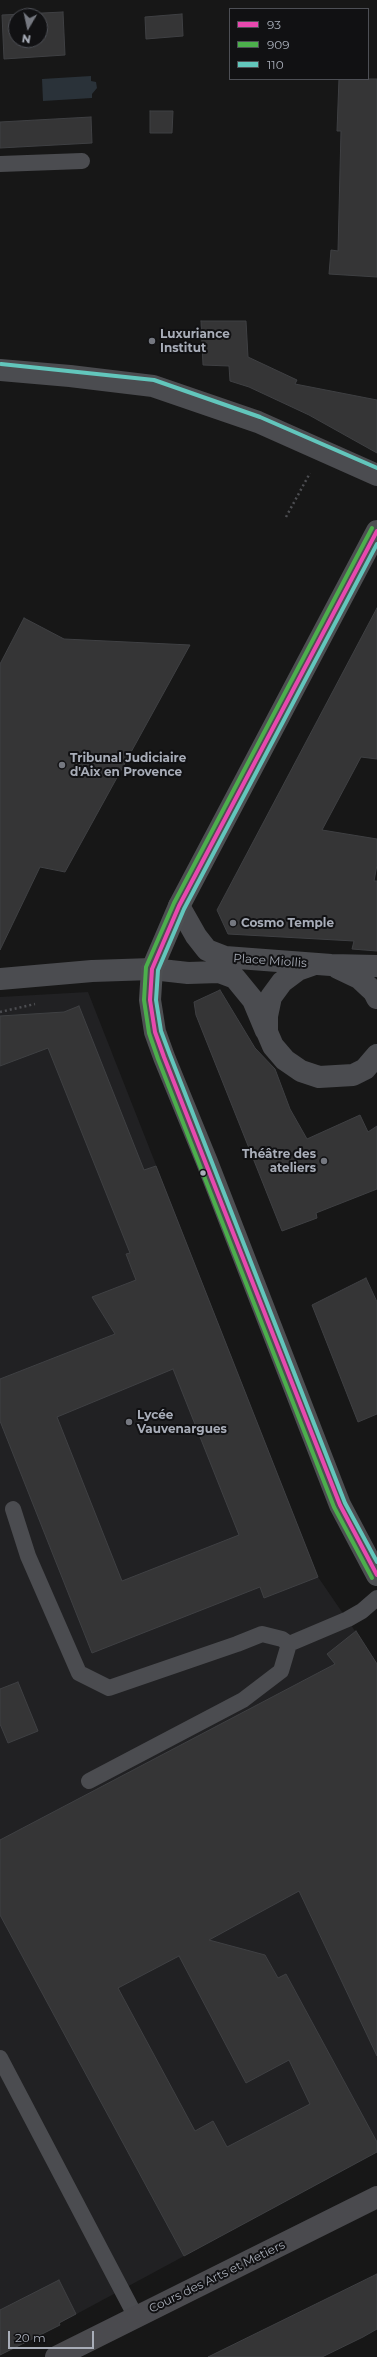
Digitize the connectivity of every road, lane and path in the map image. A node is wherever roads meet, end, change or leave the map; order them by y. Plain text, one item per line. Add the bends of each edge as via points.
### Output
1 (82, 162) dead end
2 (0, 164) edge
3 (0, 370) edge
4 (322, 451) junction
5 (377, 475) edge
6 (286, 517) dead end
7 (377, 531) edge
8 (179, 906) junction
9 (323, 965) junction
10 (377, 966) edge
11 (152, 969) junction
12 (0, 979) edge
13 (377, 998) edge
14 (267, 1032) junction
15 (376, 1059) edge
16 (13, 1509) dead end
17 (377, 1575) edge
18 (377, 1598) edge
19 (289, 1644) junction
20 (89, 1781) dead end
21 (0, 2058) edge
22 (377, 2197) edge
23 (136, 2317) junction
24 (56, 2357) edge

1 - 2 lane
3 - 4 street via 153,386 258,422
4 - 5 street
4 - 6 path
7 - 8 main road
8 - 9 street, Place Miollis via 207,950 219,955
8 - 11 main road
9 - 10 street, Place Miollis
9 - 13 street, Place Miollis via 359,978
9 - 14 street, Place Miollis via 298,970 278,987 271,997
11 - 12 street, Place Miollis
11 - 14 street, Place Miollis via 188,973 219,972 235,978 253,1000
11 - 17 main road via 150,1000 159,1044 340,1505
14 - 15 street, Place Miollis via 273,1046 286,1060 301,1071 319,1077 353,1075
16 - 19 lane via 28,1556 78,1673 109,1688 262,1634 282,1639
18 - 19 lane via 348,1619
19 - 20 lane via 281,1670 243,1700
21 - 23 lane
22 - 23 main road, Cours des Arts et Metiers
23 - 24 main road, Cours des Arts et Metiers

